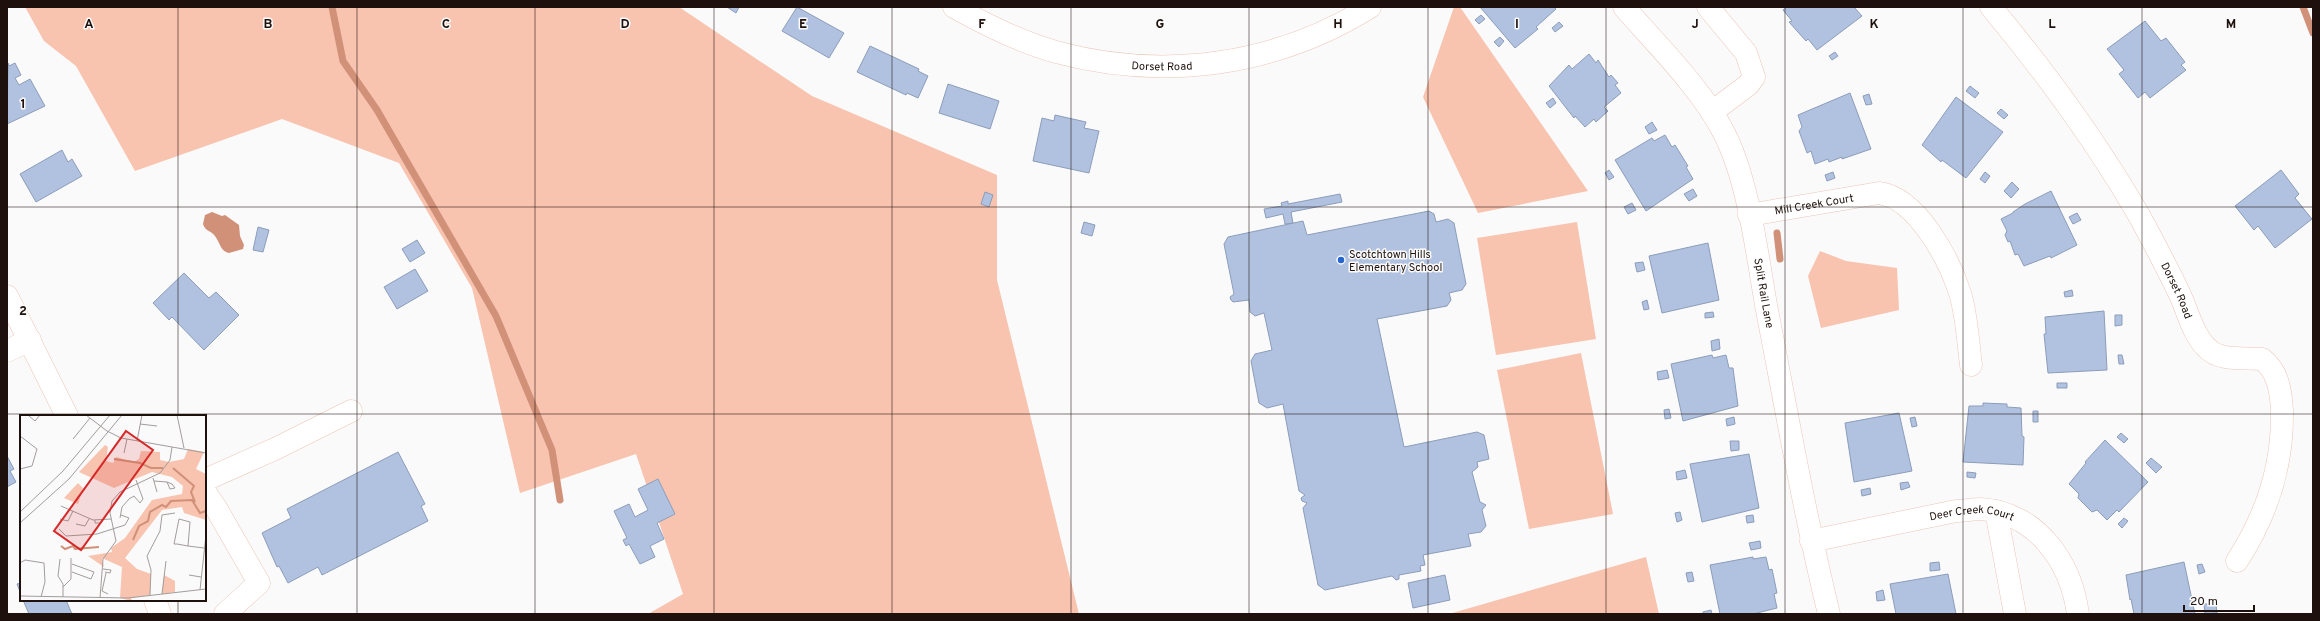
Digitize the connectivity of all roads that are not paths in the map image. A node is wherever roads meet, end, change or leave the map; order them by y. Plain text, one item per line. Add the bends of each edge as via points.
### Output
1 (954, 7) edge
2 (1370, 7) edge
3 (1624, 7) edge
4 (1708, 7) edge
5 (1991, 7) edge
6 (1712, 112) junction
7 (1749, 215) junction
8 (7, 296) edge
9 (30, 340) junction
10 (7, 351) edge
11 (1971, 365) dead end
12 (351, 411) dead end
13 (67, 415) edge
14 (206, 480) edge
15 (206, 493) edge
16 (1996, 511) junction
17 (1811, 541) junction
18 (2237, 561) dead end
19 (155, 601) edge
20 (160, 614) edge
21 (225, 614) edge
22 (1829, 614) edge
23 (2015, 614) edge
24 (2078, 614) edge

1 - 2 street, Dorset Road via 1008,35 1055,52 1086,59 1142,65 1192,66 1228,63 1269,53 1316,36
3 - 6 street, Split Rail Lane
4 - 6 street via 1746,53 1754,77 1748,85
5 - 18 street, Dorset Road via 2047,78 2107,164 2168,269 2202,342 2214,354 2262,359 2272,368 2281,399 2282,442 2260,521
6 - 7 street, Split Rail Lane via 1729,142
7 - 11 street, Mill Creek Court via 1879,193 1899,199 1922,223 1940,248 1960,292
7 - 17 street, Split Rail Lane
8 - 9 street
9 - 10 street
9 - 13 street
12 - 14 street
15 - 21 street via 258,583
16 - 17 street, Deer Creek Court via 1979,509 1956,512
16 - 23 street
16 - 24 street, Deer Creek Court via 2012,516 2040,534 2051,547 2071,581
17 - 22 street, Split Rail Lane
19 - 20 street

